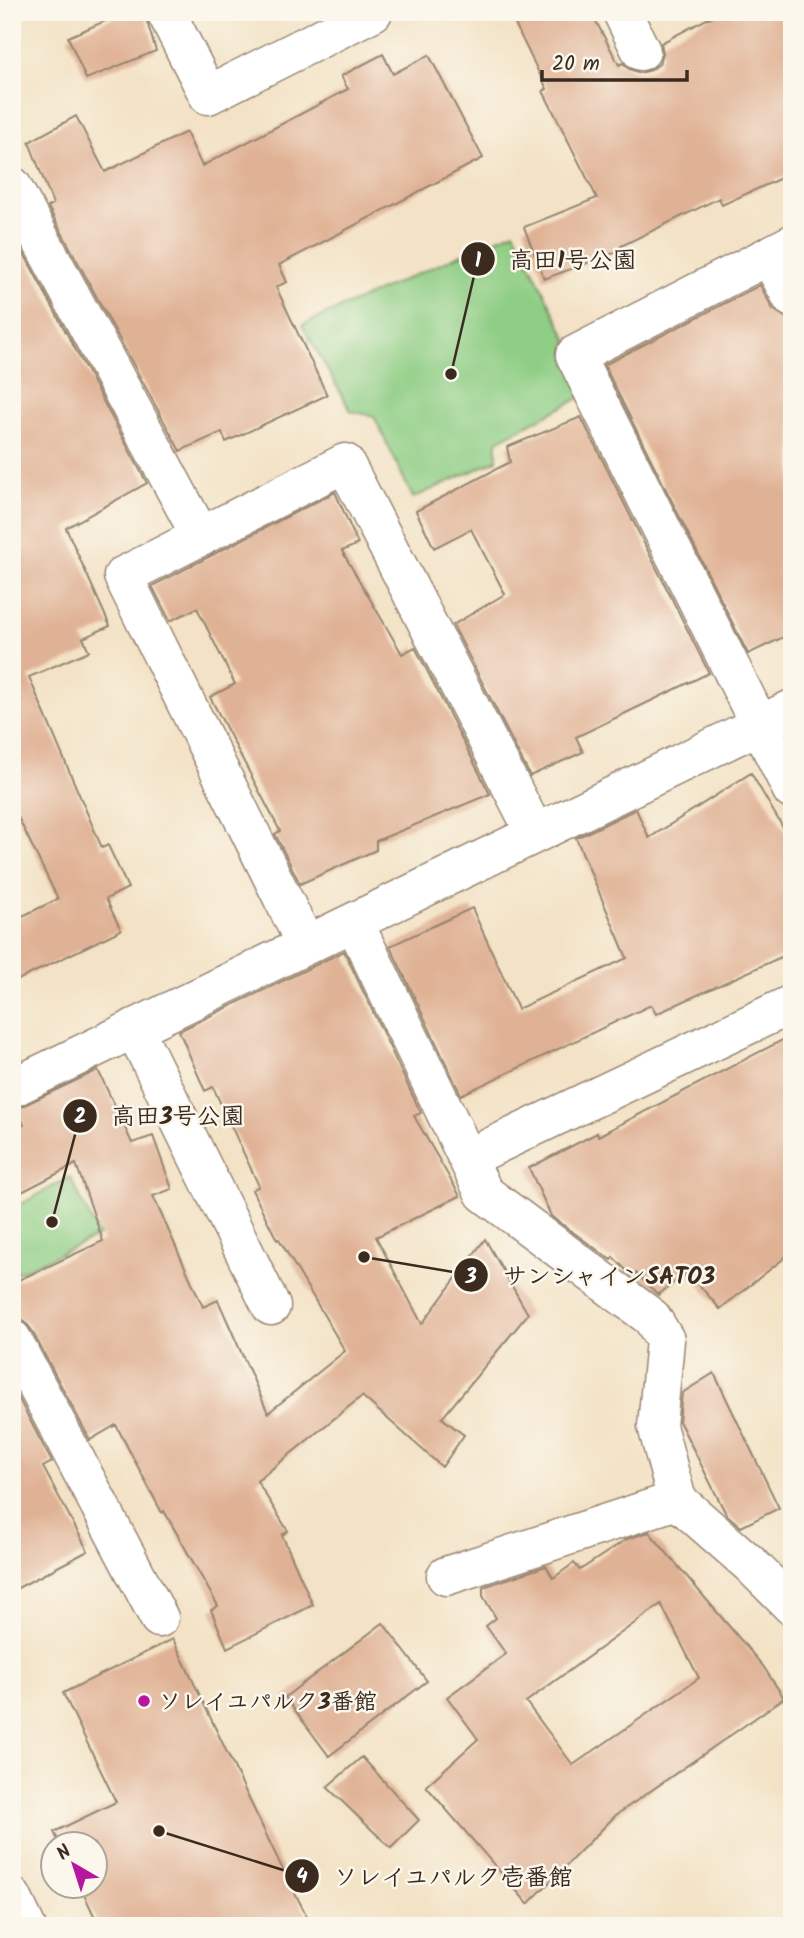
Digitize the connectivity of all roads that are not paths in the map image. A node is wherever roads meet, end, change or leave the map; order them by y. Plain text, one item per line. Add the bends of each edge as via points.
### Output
1 (166, 12) edge
2 (373, 12) edge
3 (622, 12) edge
4 (641, 51) dead end
5 (16, 203) edge
6 (781, 250) edge
7 (792, 298) edge
8 (201, 537) junction
9 (776, 717) edge
10 (792, 790) edge
11 (535, 834) junction
12 (354, 922) junction
13 (306, 945) junction
14 (792, 1004) edge
15 (134, 1028) junction
16 (12, 1088) edge
17 (467, 1158) junction
18 (271, 1306) dead end
19 (12, 1339) edge
20 (677, 1500) junction
21 (446, 1576) dead end
22 (792, 1606) edge
23 (159, 1618) dead end
24 (12, 1897) edge
25 (26, 1926) edge

1 - 2 street via 208,95
3 - 4 street
5 - 8 street
6 - 7 street
6 - 9 street via 575,355
8 - 11 street via 345,463
8 - 13 street via 123,576
9 - 10 street
9 - 11 street
11 - 12 street
12 - 13 street
12 - 17 street
13 - 15 street
14 - 17 street
15 - 16 street
15 - 18 street
17 - 20 street via 484,1193 652,1318 664,1340 657,1426
19 - 23 street
20 - 21 street
20 - 22 street
24 - 25 street

